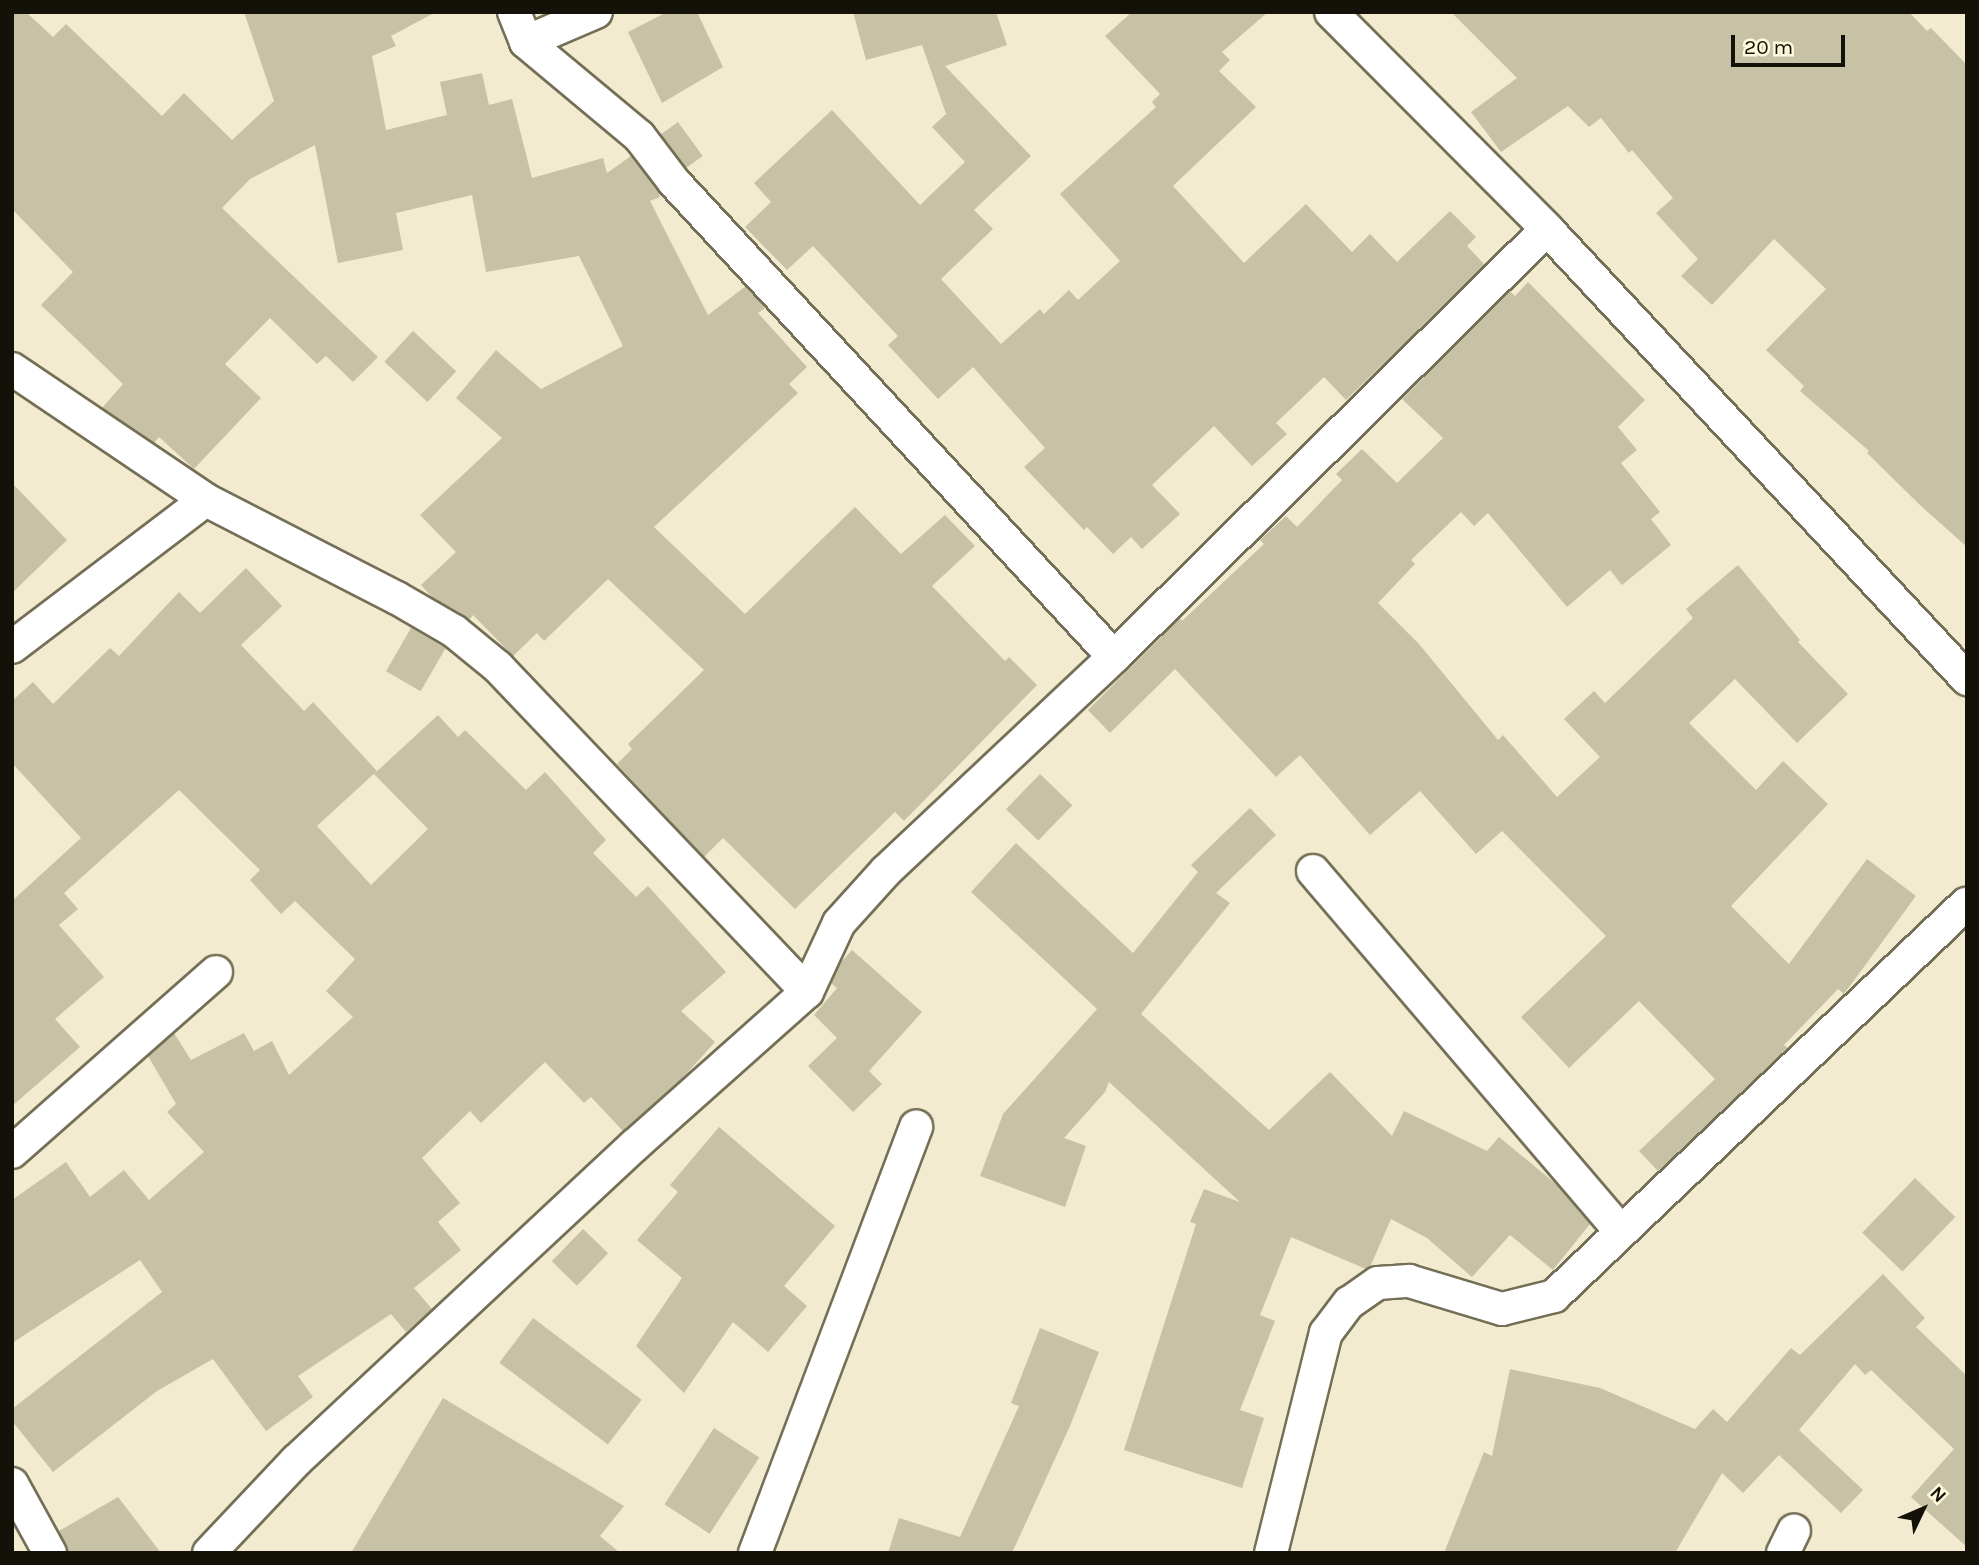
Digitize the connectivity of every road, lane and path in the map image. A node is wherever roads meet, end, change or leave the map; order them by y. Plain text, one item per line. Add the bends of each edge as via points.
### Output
1 (514, 12) edge
2 (596, 12) edge
3 (1331, 12) edge
4 (526, 42) junction
5 (1548, 229) junction
6 (12, 369) edge
7 (206, 500) junction
8 (12, 647) edge
9 (1114, 657) junction
10 (1967, 679) edge
11 (1313, 871) dead end
12 (1966, 904) edge
13 (216, 972) dead end
14 (807, 992) junction
15 (916, 1126) dead end
16 (12, 1152) edge
17 (1621, 1231) junction
18 (12, 1484) edge
19 (50, 1553) edge
20 (209, 1553) edge
21 (755, 1553) edge
22 (1271, 1553) edge

1 - 4 street
2 - 4 street
3 - 5 street
4 - 9 street via 639,136 674,182
5 - 9 street
5 - 10 street
6 - 7 street
7 - 8 street
7 - 14 street via 397,598 454,631 498,667
9 - 14 street via 886,871 839,923
11 - 17 street
12 - 17 street
13 - 16 street
14 - 20 street via 635,1145 296,1461
15 - 21 street
17 - 22 street via 1554,1296 1528,1305 1502,1309 1409,1281 1378,1283 1349,1303 1326,1333
18 - 19 street

